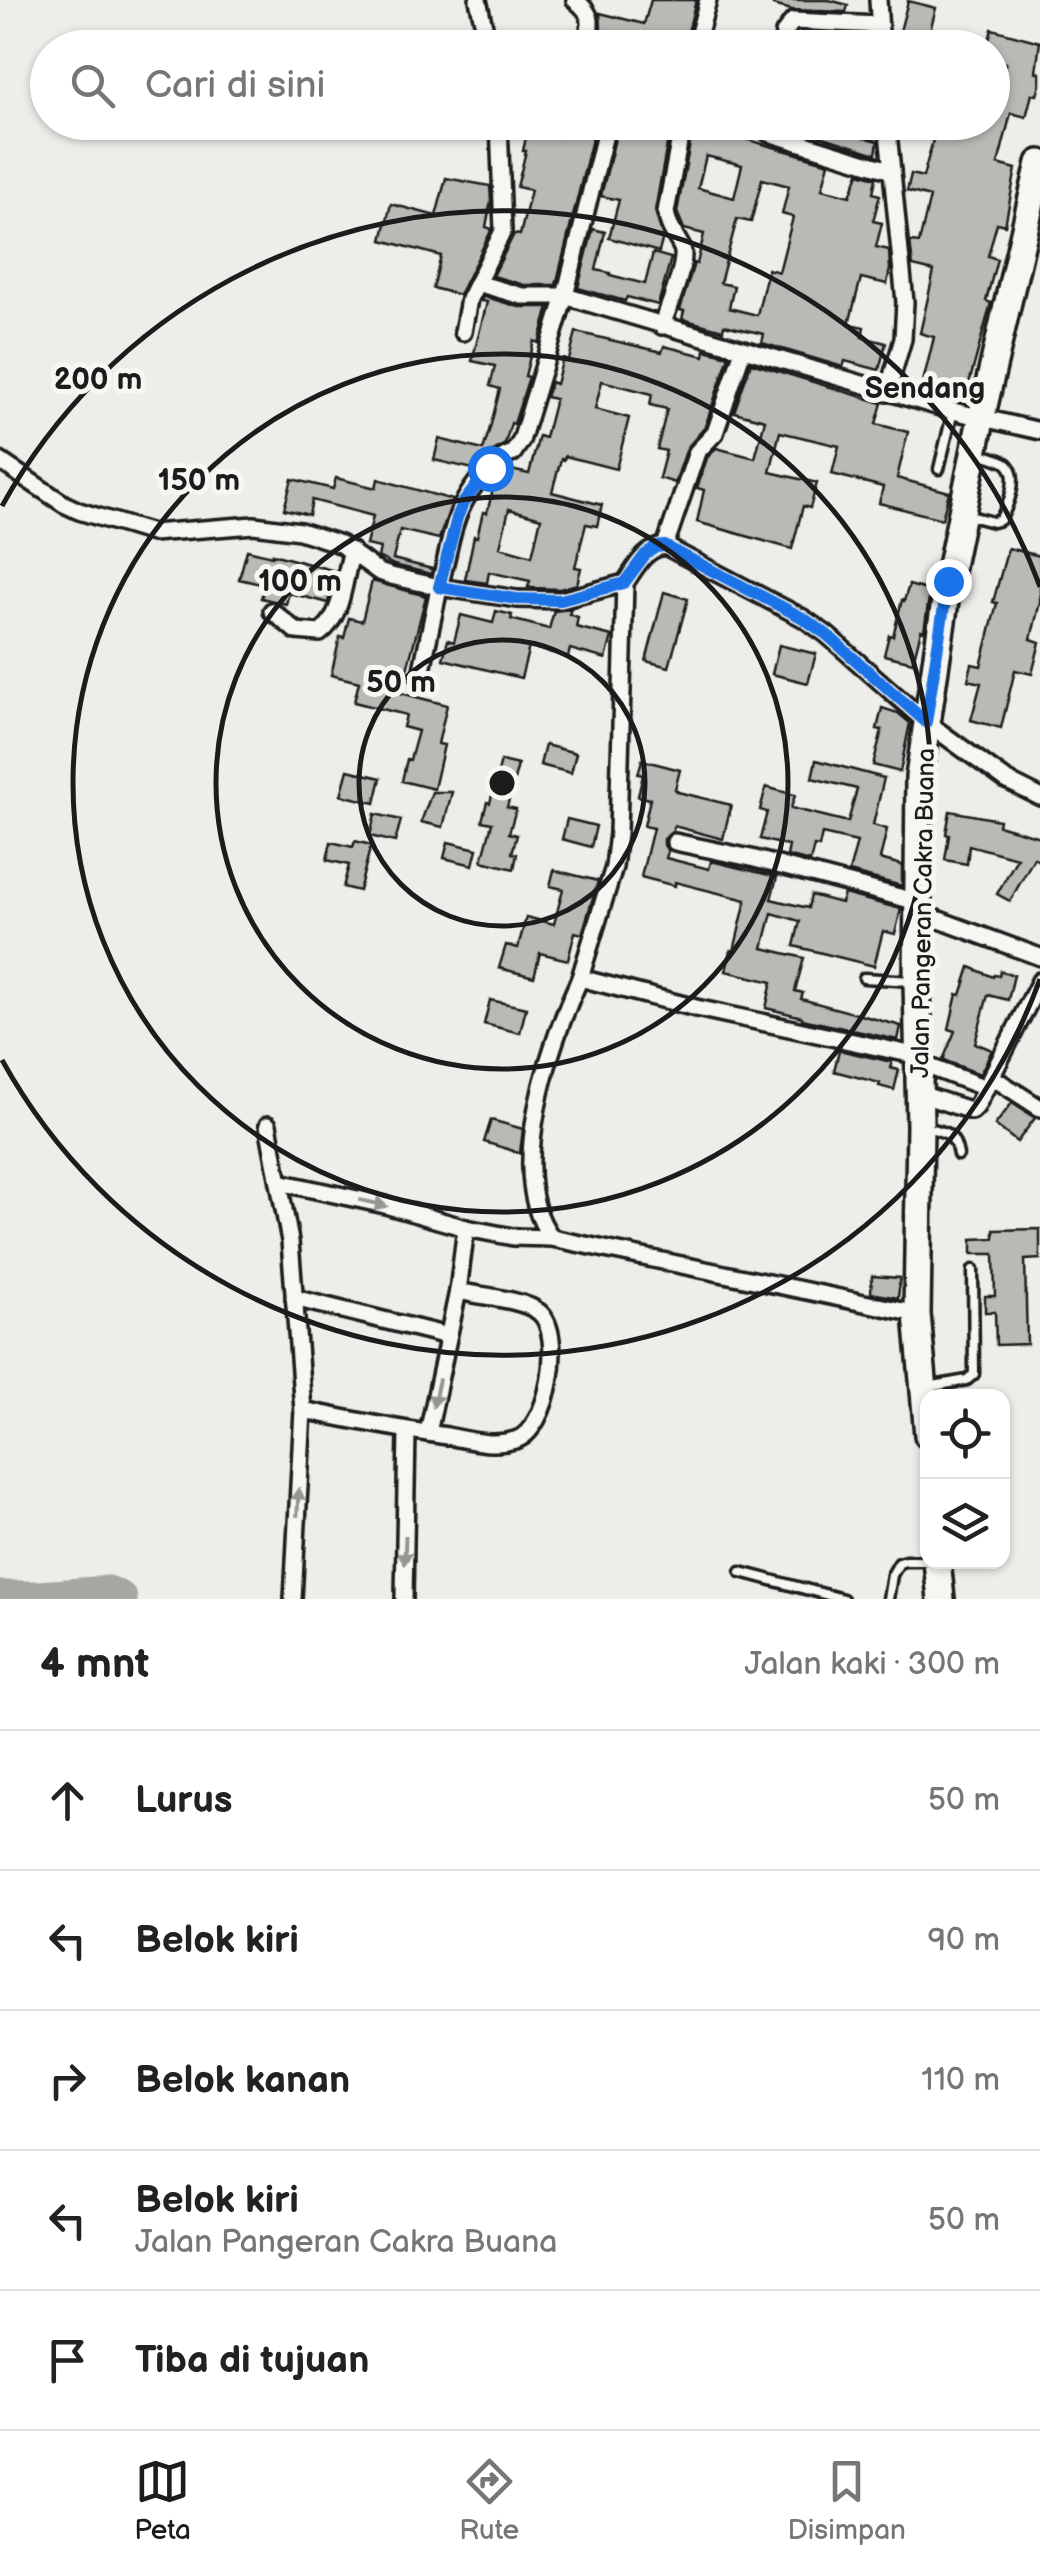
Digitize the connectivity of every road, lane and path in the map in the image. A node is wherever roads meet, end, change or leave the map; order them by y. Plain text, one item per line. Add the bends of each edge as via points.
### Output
1 (478, 0) edge
2 (575, 0) edge
3 (708, 0) edge
4 (878, 0) edge
5 (879, 25) junction
6 (485, 30) edge
7 (588, 30) edge
8 (700, 30) edge
9 (787, 30) edge
10 (879, 30) edge
11 (499, 140) edge
12 (604, 140) edge
13 (680, 140) edge
14 (789, 140) edge
15 (889, 140) edge
16 (1040, 162) edge
17 (892, 171) junction
18 (1031, 241) edge
19 (476, 283) junction
20 (565, 296) junction
21 (662, 326) junction
22 (463, 332) dead end
23 (742, 350) junction
24 (888, 392) junction
25 (953, 411) junction
26 (981, 418) junction
27 (1040, 431) edge
28 (974, 452) junction
29 (0, 461) edge
30 (939, 468) dead end
31 (962, 513) junction
32 (665, 546) junction
33 (352, 551) junction
34 (624, 583) junction
35 (439, 587) junction
36 (272, 610) dead end
37 (420, 680) dead end
38 (926, 722) junction
39 (1040, 797) edge
40 (675, 842) dead end
41 (918, 907) junction
42 (1040, 958) edge
43 (580, 978) junction
44 (864, 978) dead end
45 (1040, 981) edge
46 (917, 982) junction
47 (919, 1060) junction
48 (989, 1082) junction
49 (920, 1094) junction
50 (1040, 1108) edge
51 (268, 1126) dead end
52 (920, 1126) junction
53 (958, 1156) dead end
54 (279, 1182) junction
55 (466, 1228) junction
56 (552, 1238) junction
57 (972, 1270) dead end
58 (458, 1291) junction
59 (294, 1298) junction
60 (916, 1314) junction
61 (448, 1336) junction
62 (924, 1388) joint
63 (303, 1410) junction
64 (407, 1430) junction
65 (428, 1434) junction
66 (920, 1562) edge
67 (935, 1569) edge
68 (741, 1572) dead end
69 (293, 1599) edge
70 (404, 1599) edge
71 (843, 1599) edge
72 (888, 1599) edge
73 (941, 1599) edge

1 - 6 street
2 - 7 street via 586,8
3 - 8 street
4 - 5 street
5 - 9 street via 794,22
5 - 10 street
11 - 19 street via 502,230
12 - 20 street
13 - 21 street via 666,212 682,264
14 - 17 street
15 - 17 street
16 - 18 main road, Jalan Pangeran Cakra Buana
17 - 24 street via 905,302
18 - 26 main road, Jalan Pangeran Cakra Buana
19 - 20 street via 522,296
19 - 22 street
20 - 21 street
20 - 35 street via 517,447 496,461 463,503
21 - 23 street
23 - 24 street
23 - 32 street
24 - 25 street
25 - 26 street
25 - 30 lane
26 - 27 street
26 - 28 main road, Jalan Pangeran Cakra Buana
28 - 31 main road, Jalan Pangeran Cakra Buana
28 - 31 lane via 1006,462 1012,481 1000,520
29 - 33 street via 64,504 138,530 166,534 254,525 314,534
31 - 38 main road, Jalan Pangeran Cakra Buana
32 - 34 street via 645,555
32 - 38 street via 803,618
33 - 35 street via 379,572
33 - 36 street via 330,626 320,633 296,631
34 - 35 street via 535,601
34 - 43 street via 618,833
35 - 37 street
38 - 39 street
38 - 41 main road, Jalan Pangeran Cakra Buana
40 - 41 street
41 - 42 street
41 - 46 main road, Jalan Pangeran Cakra Buana
43 - 47 street
43 - 56 street via 552,1046 536,1112 532,1194
44 - 46 lane
45 - 48 street
46 - 47 main road, Jalan Pangeran Cakra Buana
47 - 48 street
47 - 49 main road, Jalan Pangeran Cakra Buana
48 - 49 street via 972,1111
48 - 50 street
49 - 52 main road, Jalan Pangeran Cakra Buana
51 - 54 street
52 - 53 lane via 949,1134
52 - 60 main road, Jalan Pangeran Cakra Buana
54 -> 55 street
54 - 59 street
55 - 56 street
55 - 58 street
56 - 60 street
57 - 62 lane via 974,1374
58 - 61 street
58 - 65 street via 538,1310 548,1321 547,1393 532,1430 520,1439 498,1444
59 - 61 street
59 - 63 street
60 - 62 main road, Jalan Pangeran Cakra Buana
61 -> 65 street
63 - 64 street
69 -> 63 street
64 - 65 street
64 -> 70 street
66 - 72 lane via 899,1563
67 - 73 main road
68 - 71 lane

